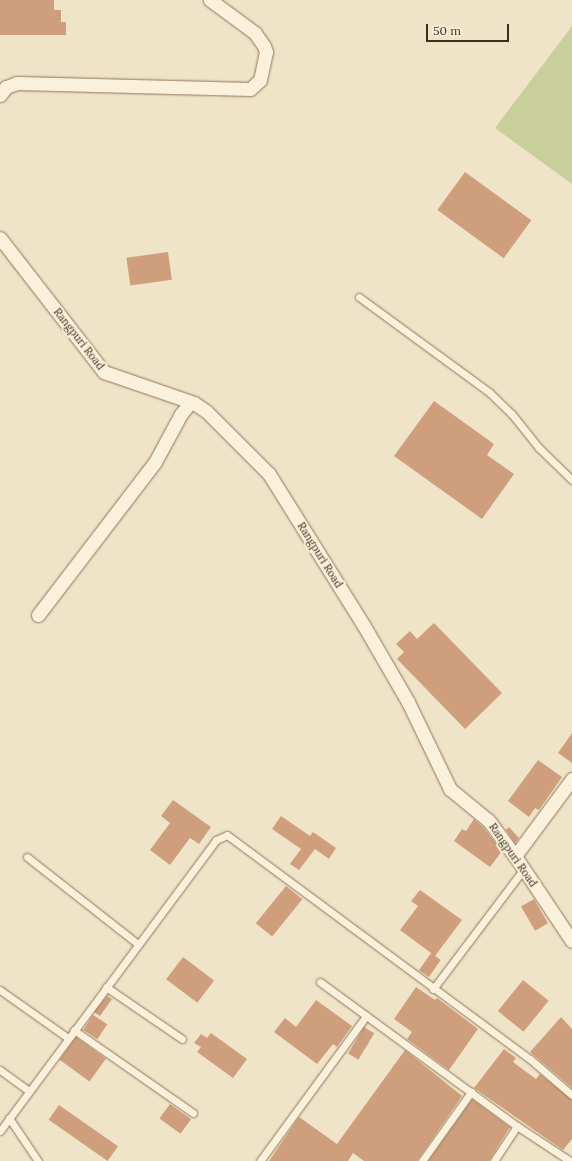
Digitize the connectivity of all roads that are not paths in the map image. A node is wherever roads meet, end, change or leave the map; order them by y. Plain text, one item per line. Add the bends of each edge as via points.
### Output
1 (210, 0) edge
2 (0, 95) edge
3 (0, 238) edge
4 (359, 297) dead end
5 (189, 404) junction
6 (572, 480) edge
7 (38, 615) dead end
8 (572, 779) edge
9 (515, 856) junction
10 (27, 857) dead end
11 (523, 870) junction
12 (572, 941) edge
13 (138, 944) junction
14 (320, 982) dead end
15 (106, 987) junction
16 (433, 989) junction
17 (0, 990) edge
18 (366, 1016) junction
19 (74, 1030) junction
20 (68, 1038) junction
21 (182, 1039) dead end
22 (0, 1070) edge
23 (29, 1091) junction
24 (471, 1092) junction
25 (572, 1095) edge
26 (193, 1113) dead end
27 (9, 1118) junction
28 (517, 1126) junction
29 (0, 1131) edge
30 (38, 1161) edge
31 (260, 1161) edge
32 (422, 1161) edge
33 (494, 1161) edge
34 (570, 1161) edge

1 - 2 street via 255,33 264,46 266,52 260,80 250,89 17,82 6,87
3 - 5 street, Rangpuri Road via 104,372
4 - 6 lane via 485,389 511,413 539,448
5 - 7 street via 155,462
5 - 9 street, Rangpuri Road via 194,403 214,416 276,484 408,702 450,789 489,821
8 - 9 street
9 - 11 street, Rangpuri Road
10 - 13 lane
11 - 12 street, Rangpuri Road
11 - 16 lane
13 - 15 lane
13 - 16 lane via 216,840 227,835
14 - 18 lane
15 - 19 lane
15 - 21 lane
16 - 25 lane via 530,1059
17 - 20 lane
18 - 24 lane
18 - 31 lane
19 - 20 lane
19 - 26 lane
20 - 23 lane
22 - 23 lane
23 - 27 lane
24 - 28 lane
24 - 32 lane
27 - 29 lane
27 - 30 lane
28 - 33 lane
28 - 34 lane

